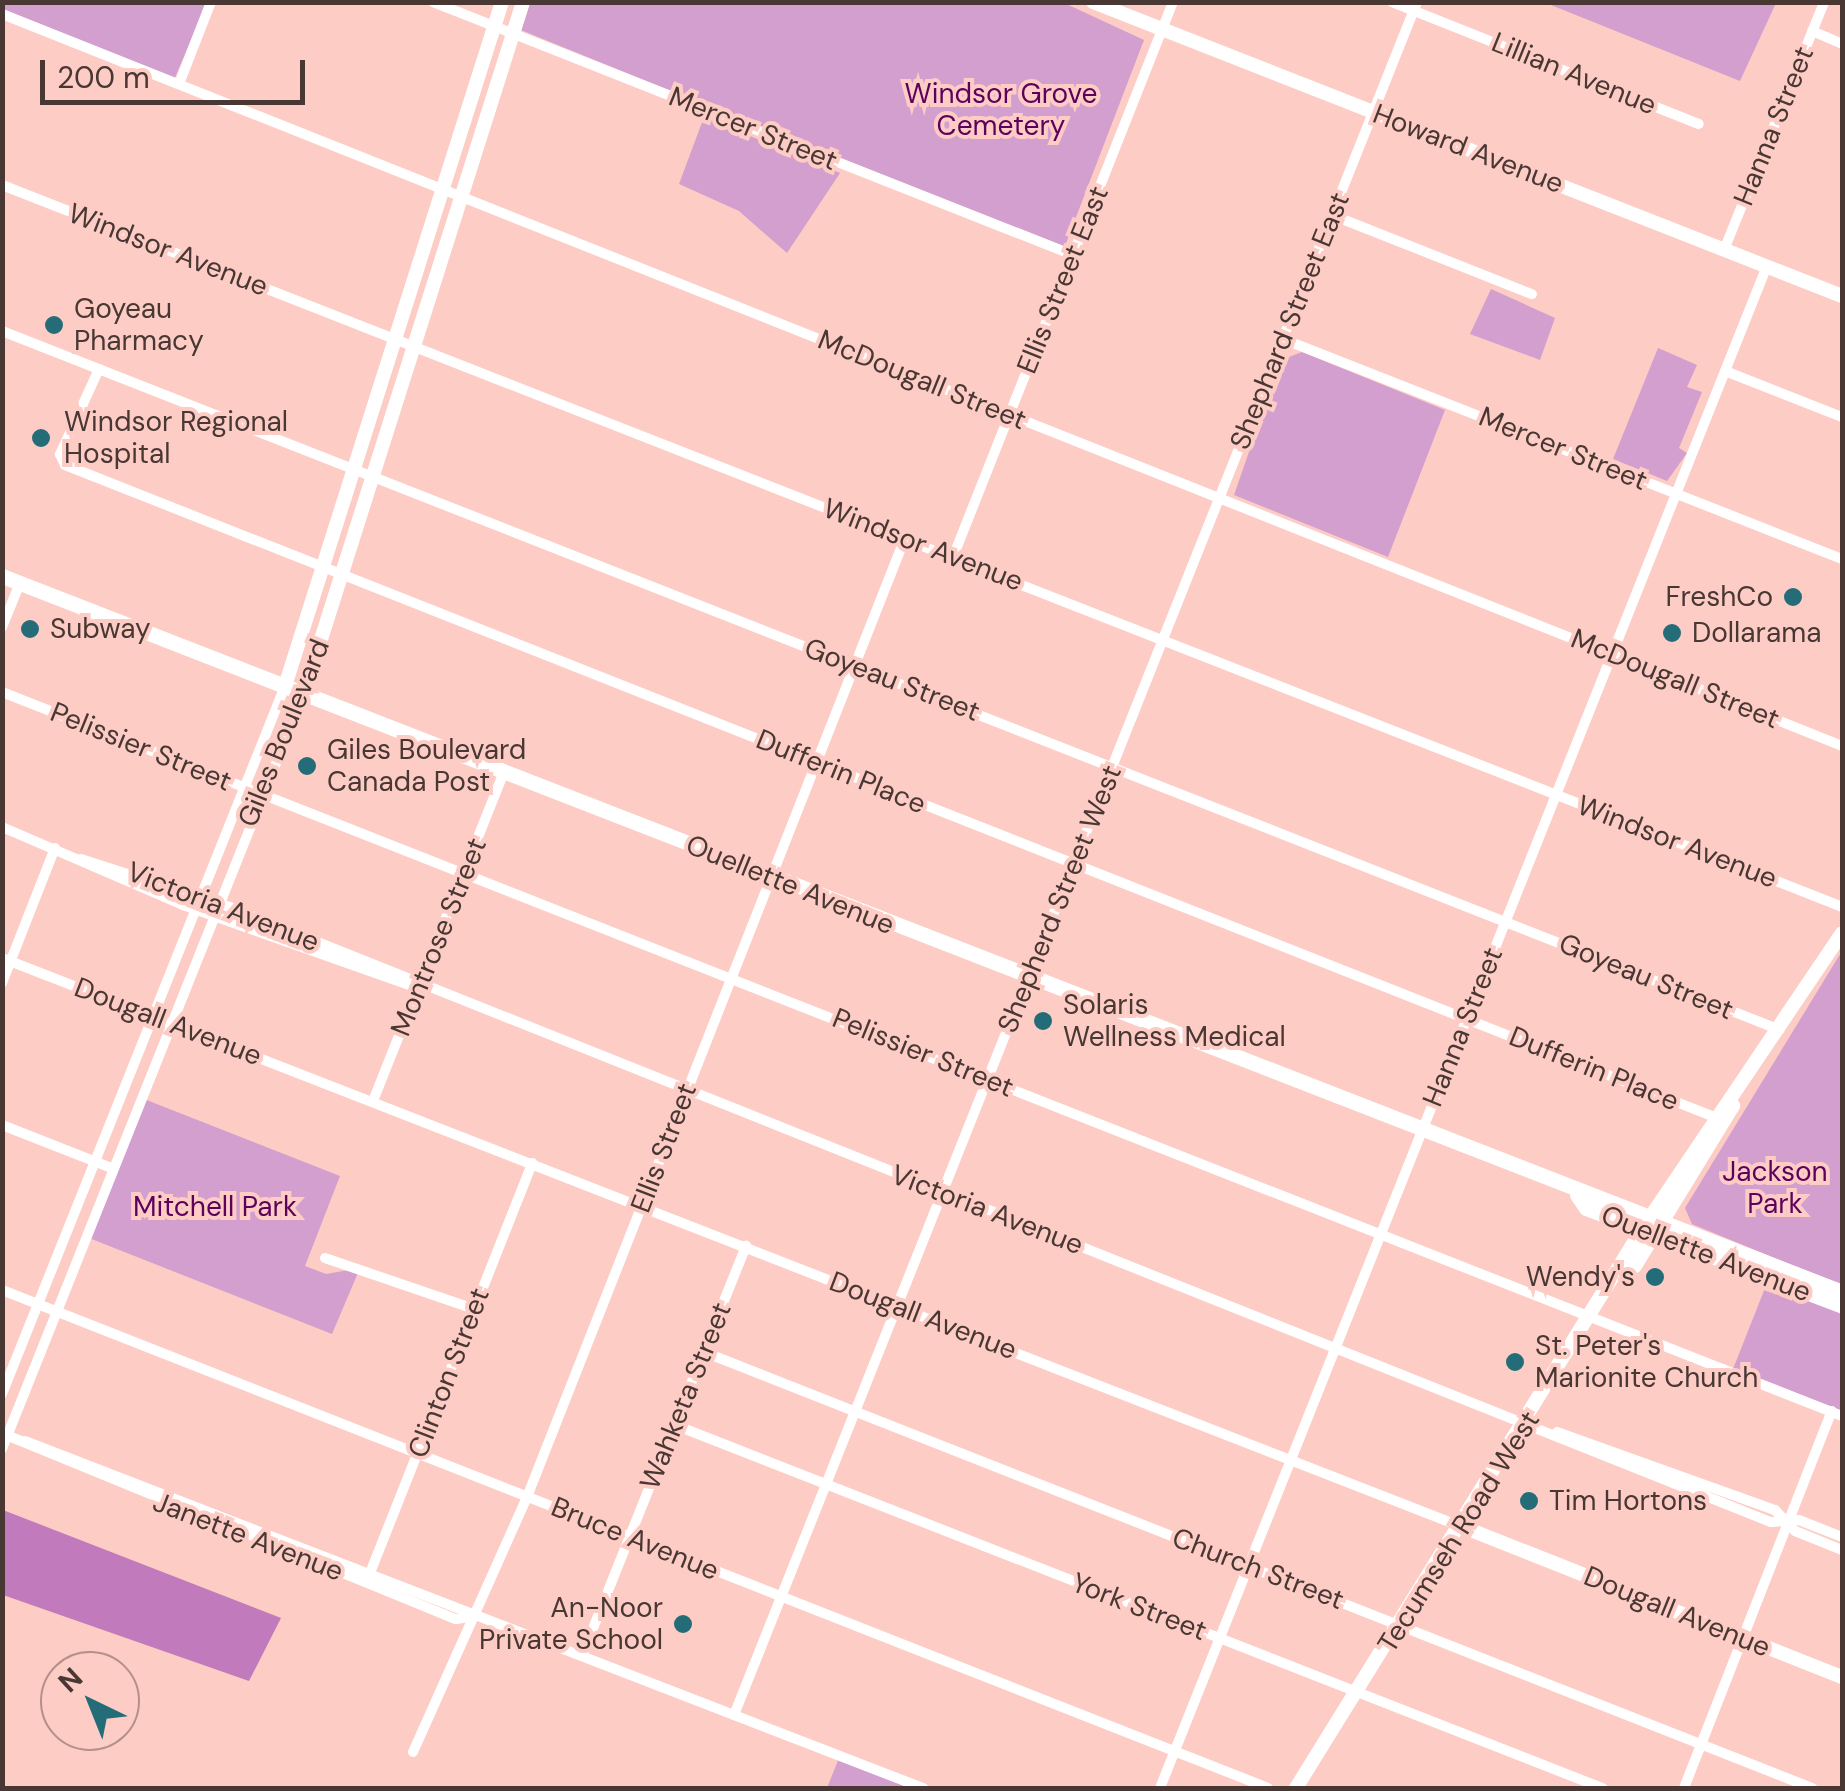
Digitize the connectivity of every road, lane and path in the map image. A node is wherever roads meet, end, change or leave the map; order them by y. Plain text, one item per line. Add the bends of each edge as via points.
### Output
1 (211, 2) edge
2 (433, 2) edge
3 (502, 2) edge
4 (523, 2) edge
5 (1094, 2) edge
6 (1174, 2) edge
7 (1392, 2) edge
8 (1824, 2) edge
9 (1416, 7) edge
10 (2, 14) edge
11 (494, 27) junction
12 (1162, 30) junction
13 (1812, 31) junction
14 (513, 34) junction
15 (1842, 44) edge
16 (179, 84) junction
17 (1374, 112) junction
18 (1700, 124) dead end
19 (2, 186) edge
20 (444, 189) junction
21 (462, 197) junction
22 (1332, 216) junction
23 (1724, 250) junction
24 (1073, 255) junction
25 (1767, 266) junction
26 (1532, 294) dead end
27 (1842, 296) edge
28 (2, 331) edge
29 (1283, 338) junction
30 (397, 340) junction
31 (415, 345) junction
32 (99, 369) junction
33 (1725, 371) junction
34 (1010, 415) junction
35 (1842, 417) edge
36 (356, 470) junction
37 (372, 476) junction
38 (1676, 493) junction
39 (1220, 498) junction
40 (905, 538) junction
41 (953, 557) junction
42 (1842, 559) edge
43 (326, 568) junction
44 (342, 575) junction
45 (2, 576) edge
46 (20, 583) junction
47 (2, 628) edge
48 (1164, 640) junction
49 (1612, 653) junction
50 (854, 666) junction
51 (285, 686) junction
52 (2, 692) edge
53 (304, 692) junction
54 (1842, 746) edge
55 (816, 762) junction
56 (1112, 767) junction
57 (504, 772) junction
58 (244, 788) junction
59 (260, 794) junction
60 (1556, 794) junction
61 (2, 827) edge
62 (55, 848) junction
63 (1074, 864) junction
64 (464, 873) junction
65 (770, 877) junction
66 (197, 903) junction
67 (214, 907) junction
68 (1842, 907) edge
69 (1505, 921) junction
70 (1842, 933) edge
71 (7, 960) edge
72 (731, 978) junction
73 (1027, 979) junction
74 (2, 983) edge
75 (418, 986) junction
76 (152, 1016) junction
77 (1466, 1019) junction
78 (169, 1022) junction
79 (1781, 1030) junction
80 (987, 1079) junction
81 (686, 1092) junction
82 (374, 1101) junction
83 (1733, 1106) junction
84 (1717, 1118) junction
85 (2, 1125) edge
86 (1420, 1133) junction
87 (94, 1161) junction
88 (532, 1163) junction
89 (112, 1168) junction
90 (942, 1192) junction
91 (642, 1206) junction
92 (1652, 1226) junction
93 (1380, 1233) junction
94 (746, 1246) junction
95 (325, 1258) dead end
96 (2, 1290) edge
97 (1842, 1292) edge
98 (38, 1304) junction
99 (896, 1305) junction
100 (1842, 1306) edge
101 (474, 1308) junction
102 (56, 1311) junction
103 (1594, 1317) junction
104 (1334, 1347) junction
105 (704, 1352) junction
106 (2, 1394) edge
107 (854, 1412) junction
108 (1837, 1414) edge
109 (1530, 1420) junction
110 (675, 1424) junction
111 (5, 1434) edge
112 (25, 1441) junction
113 (2, 1449) edge
114 (417, 1453) junction
115 (1291, 1460) junction
116 (825, 1484) junction
117 (527, 1497) junction
118 (1788, 1521) junction
119 (1463, 1527) junction
120 (630, 1537) junction
121 (1842, 1537) edge
122 (1842, 1550) edge
123 (1249, 1565) junction
124 (371, 1570) junction
125 (366, 1584) junction
126 (781, 1597) junction
127 (478, 1616) junction
128 (1401, 1624) junction
129 (1220, 1638) junction
130 (1743, 1638) junction
131 (582, 1656) junction
132 (1842, 1677) edge
133 (1357, 1693) junction
134 (734, 1715) junction
135 (1701, 1744) junction
136 (413, 1752) dead end
137 (1175, 1752) junction
138 (922, 1788) edge
139 (1160, 1788) edge
140 (1268, 1788) edge
141 (1296, 1788) edge
142 (1602, 1788) edge
143 (1684, 1788) edge
144 (1812, 1788) edge

1 - 16 street
2 - 11 street, Mercer Street
3 - 11 main road, Giles Boulevard
4 - 14 main road, Giles Boulevard
5 - 12 main road, Howard Avenue
6 - 12 street, Ellis Street East
7 - 9 street, Lillian Avenue
8 - 13 street, Hanna Street
9 - 17 street, Shephard Street East
9 - 18 street, Lillian Avenue
10 - 16 street, McDougall Street
11 - 14 street, Mercer Street
11 - 20 main road, Giles Boulevard
12 - 17 main road, Howard Avenue
12 - 24 street, Ellis Street East
13 - 15 street
13 - 23 street, Hanna Street
14 - 21 main road, Giles Boulevard
14 - 24 street, Mercer Street
16 - 20 street, McDougall Street
17 - 22 street, Shephard Street East
17 - 23 main road, Howard Avenue
19 - 30 street, Windsor Avenue
20 - 21 street, McDougall Street
20 - 30 main road, Giles Boulevard
21 - 31 main road, Giles Boulevard
21 - 34 street, McDougall Street
22 - 26 street
22 - 29 street, Shephard Street East
23 - 25 main road, Howard Avenue
24 - 34 street, Ellis Street East
25 - 27 main road, Howard Avenue
25 - 33 street, Hanna Street
28 - 32 street, Goyeau Street
29 - 38 street, Mercer Street
29 - 39 street, Shephard Street East
30 - 31 street, Windsor Avenue
30 - 36 main road, Giles Boulevard
31 - 37 main road, Giles Boulevard
31 - 40 street, Windsor Avenue
32 - 36 street, Goyeau Street
32 - 43 street, Dufferin Place via 60,454 65,465
33 - 35 street
33 - 38 street, Hanna Street
34 - 39 street, McDougall Street
34 - 41 street, Ellis Street East
36 - 37 street, Goyeau Street
36 - 43 main road, Giles Boulevard
37 - 44 main road, Giles Boulevard
37 - 50 street, Goyeau Street
38 - 42 street, Mercer Street
38 - 49 street, Hanna Street
39 - 48 street, Shephard Street East
39 - 49 street, McDougall Street
40 - 41 street, Windsor Avenue
40 - 50 street, Ellis Street
41 - 48 street, Windsor Avenue
43 - 44 street, Dufferin Place
43 - 51 main road, Giles Boulevard
44 - 53 main road, Giles Boulevard
44 - 55 street, Dufferin Place
45 - 46 main road, Ouellette Avenue
46 - 47 street
46 - 51 main road, Ouellette Avenue
48 - 56 street, Shepherd Street West
48 - 60 street, Windsor Avenue
49 - 54 street, McDougall Street
49 - 60 street, Hanna Street
50 - 55 street, Ellis Street
50 - 56 street, Goyeau Street
51 - 53 main road, Ouellette Avenue
51 - 58 street, Giles Boulevard
52 - 58 street, Pelissier Street
53 - 57 main road, Ouellette Avenue
53 - 59 street, Giles Boulevard
55 - 63 street, Dufferin Place
55 - 65 street, Ellis Street
56 - 63 street, Shepherd Street West
56 - 69 street, Goyeau Street
57 - 64 street, Montrose Street
57 - 65 main road, Ouellette Avenue
58 - 59 street, Pelissier Street
58 - 66 street, Giles Boulevard
59 - 64 street, Pelissier Street
59 - 67 street, Giles Boulevard
60 - 68 street, Windsor Avenue
60 - 69 street, Hanna Street
61 - 62 street, Victoria Avenue
62 - 66 street, Victoria Avenue
62 - 71 street
63 - 73 street, Shepherd Street West
63 - 77 street, Dufferin Place
64 - 72 street, Pelissier Street
64 - 75 street, Montrose Street
65 - 72 street, Ellis Street
65 - 73 main road, Ouellette Avenue
66 - 67 street, Victoria Avenue
66 - 76 street, Giles Boulevard
67 - 75 street, Victoria Avenue
67 - 78 street, Giles Boulevard
69 - 77 street, Hanna Street
69 - 79 street, Goyeau Street
70 - 79 main road
71 - 74 street
71 - 76 street, Dougall Avenue
72 - 80 street, Pelissier Street
72 - 81 street, Ellis Street
73 - 80 street, Shepherd Street West
73 - 86 main road, Ouellette Avenue
75 - 81 street, Victoria Avenue
75 - 82 street, Montrose Street
76 - 78 street, Dougall Avenue
76 - 87 street, Giles Boulevard
77 - 84 street, Dufferin Place
77 - 86 street, Hanna Street
78 - 82 street, Dougall Avenue
78 - 89 street, Giles Boulevard
79 - 83 main road
80 - 90 street, Shepherd Street West
80 - 93 street, Pelissier Street
81 - 90 street, Victoria Avenue
81 - 91 street, Ellis Street
82 - 88 street, Dougall Avenue
83 - 84 main road
83 - 92 main road
84 - 92 main road
85 - 87 street
86 - 92 main road, Ouellette Avenue via 1576,1194 1586,1208
86 - 93 street, Hanna Street
87 - 89 street
87 - 98 street, Giles Boulevard
88 - 91 street, Dougall Avenue
88 - 101 street, Clinton Street
89 - 102 street, Giles Boulevard
90 - 99 street, Shepherd Street West
90 - 104 street, Victoria Avenue
91 - 94 street, Dougall Avenue
91 - 117 street, Ellis Street
92 - 97 main road, Ouellette Avenue
92 - 100 main road, Ouellette Avenue
92 - 103 main road, Tecumseh Road West
93 - 103 street, Pelissier Street
93 - 104 street, Hanna Street
94 - 99 street, Dougall Avenue
94 - 105 street, Wahketa Street
95 - 101 street
96 - 98 street, Bruce Avenue
98 - 102 street, Bruce Avenue
98 - 106 street, Giles Boulevard
99 - 107 street, Shepherd Street West
99 - 115 street, Dougall Avenue
101 - 114 street, Clinton Street
102 - 111 street, Giles Boulevard
102 - 114 street, Bruce Avenue
103 - 108 street, Pelissier Street
103 - 109 main road, Tecumseh Road West
104 - 109 street, Victoria Avenue
104 - 115 street, Hanna Street
105 - 107 street, Church Street
105 - 110 street, Wahketa Street
107 - 116 street, Shepherd Street West
107 - 123 street, Church Street
108 - 118 street
109 - 118 street, Victoria Avenue via 1754,1516
109 - 119 main road, Tecumseh Road West
110 - 116 street, York Street
110 - 120 street, Wahketa Street
111 - 112 street, Janette Avenue
111 - 113 street, Giles Boulevard
112 - 124 street, Janette Avenue
112 - 125 street, Janette Avenue via 32,1452
114 - 117 street, Bruce Avenue
114 - 124 street, Clinton Street
115 - 119 street, Dougall Avenue
115 - 123 street, Hanna Street
116 - 126 street, Shepherd Street West
116 - 129 street, York Street
117 - 120 street, Bruce Avenue
117 - 127 street, Ellis Street
118 - 121 street, Victoria Avenue
118 - 122 street, Victoria Avenue
118 - 130 street
119 - 128 main road, Tecumseh Road West
119 - 130 main road, Dougall Avenue
120 - 126 street, Bruce Avenue
120 - 131 street, Wahketa Street
123 - 128 street, Church Street
123 - 129 street, Hanna Street
124 - 125 street, Clinton Street
124 - 127 street, Janette Avenue
125 - 127 street, Janette Avenue via 456,1619
126 - 134 street, Shepherd Street West
126 - 137 street, Bruce Avenue
127 - 131 street, Janette Avenue
127 - 136 street, Ellis Street
128 - 133 main road, Tecumseh Road West
128 - 135 street, Church Street
129 - 133 street, York Street
129 - 137 street, Hanna Street
130 - 132 main road, Dougall Avenue
130 - 135 street
131 - 134 street, Janette Avenue
133 - 141 main road, Tecumseh Road West
133 - 142 street, York Street
134 - 138 street, Janette Avenue
135 - 143 street
135 - 144 street, Church Street
137 - 139 street, Hanna Street
137 - 140 street, Bruce Avenue

